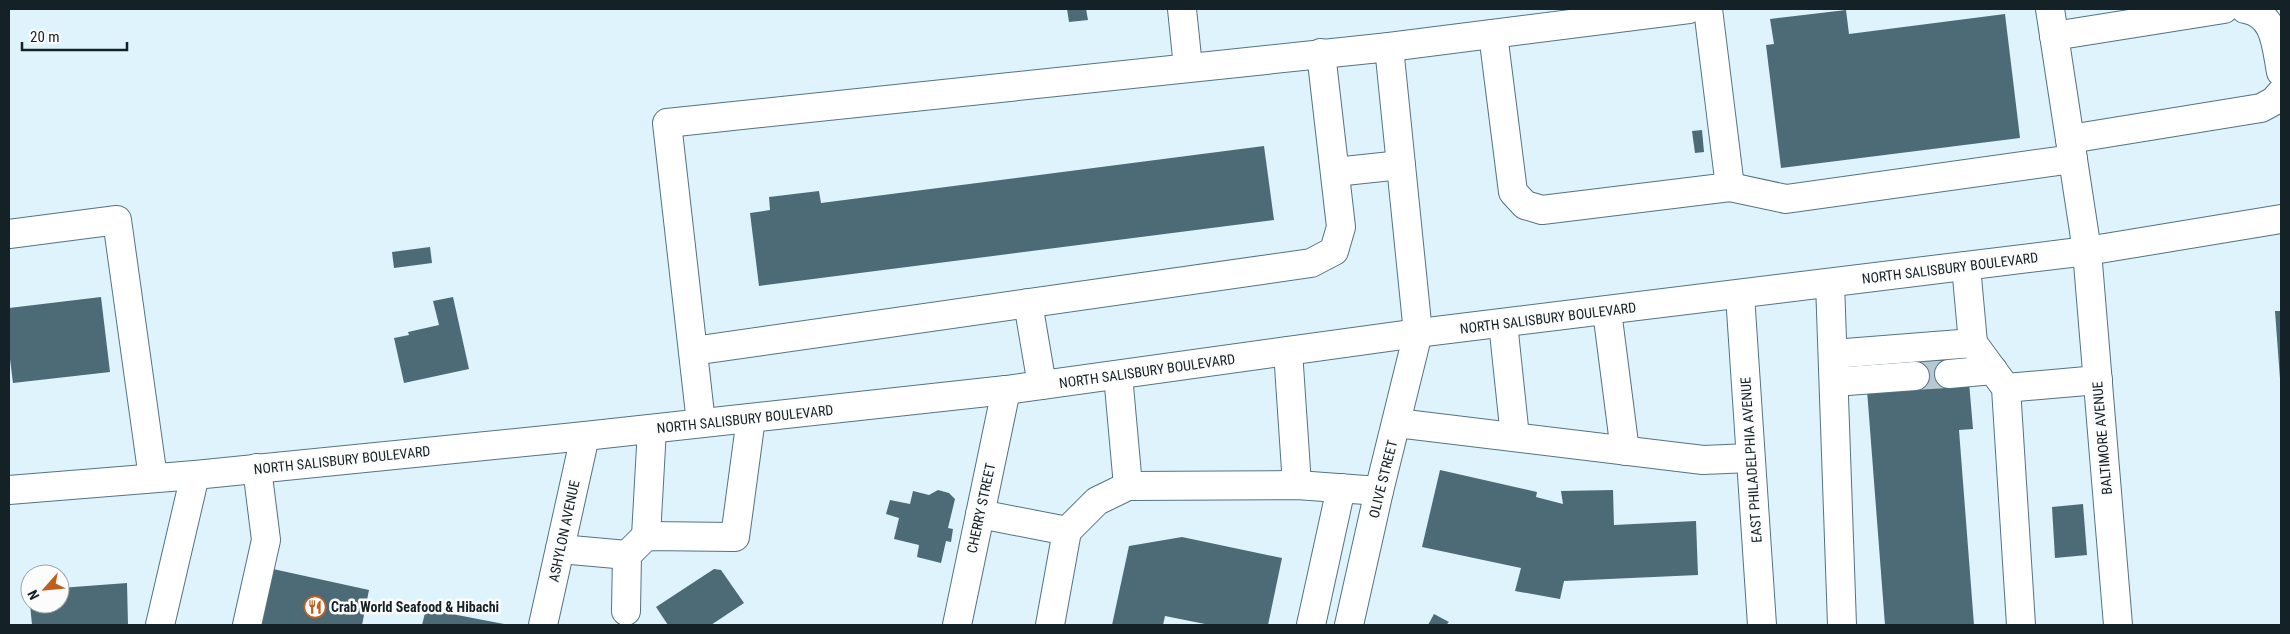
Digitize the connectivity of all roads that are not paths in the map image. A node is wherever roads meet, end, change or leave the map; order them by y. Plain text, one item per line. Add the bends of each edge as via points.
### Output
1 (1182, 9) edge
2 (1689, 9) edge
3 (1708, 9) edge
4 (2050, 9) edge
5 (2224, 9) edge
6 (2245, 9) edge
7 (1493, 34) junction
8 (2054, 36) junction
9 (1389, 47) junction
10 (1321, 53) junction
11 (1188, 67) junction
12 (2281, 72) edge
13 (2281, 94) edge
14 (2072, 149) junction
15 (1401, 165) junction
16 (1334, 172) junction
17 (1730, 187) junction
18 (2281, 219) edge
19 (9, 234) edge
20 (2087, 251) junction
21 (1966, 266) junction
22 (1830, 284) junction
23 (1740, 295) junction
24 (1028, 303) junction
25 (1607, 311) junction
26 (1504, 323) junction
27 (1418, 333) junction
28 (1973, 343) junction
29 (693, 351) junction
30 (1288, 351) junction
31 (1833, 354) junction
32 (1949, 374) tunnel mouth
33 (1118, 375) junction
34 (1915, 376) tunnel mouth
35 (2000, 379) junction
36 (2098, 380) junction
37 (1834, 382) junction
38 (1042, 386) junction
39 (1006, 390) junction
40 (751, 418) junction
41 (1397, 423) junction
42 (701, 424) junction
43 (652, 429) junction
44 (585, 436) junction
45 (1515, 437) junction
46 (1625, 451) junction
47 (1750, 458) junction
48 (256, 468) junction
49 (195, 474) junction
50 (153, 478) junction
51 (1297, 485) junction
52 (1128, 486) junction
53 (1341, 488) junction
54 (9, 490) edge
55 (1378, 491) junction
56 (980, 514) junction
57 (1067, 531) junction
58 (646, 536) junction
59 (560, 549) junction
60 (627, 555) junction
61 (626, 611) dead end
62 (160, 625) edge
63 (248, 625) edge
64 (543, 625) edge
65 (957, 625) edge
66 (1050, 625) edge
67 (1311, 625) edge
68 (1349, 625) edge
69 (1762, 625) edge
70 (1842, 625) edge
71 (2021, 625) edge
72 (2118, 625) edge

1 - 11 main road
2 - 7 main road
3 - 17 main road
4 - 8 main road, BALTIMORE AVENUE
5 - 8 main road
6 - 12 main road via 2254,10 2272,27
7 - 9 main road
7 - 17 main road via 1514,192 1526,205 1542,210
8 - 14 main road, BALTIMORE AVENUE
9 - 10 main road
9 - 15 main road, OLIVE STREET
10 - 11 main road
10 - 16 main road
11 - 29 main road via 667,123
13 - 14 main road via 2261,108
14 - 17 main road via 1786,199
14 - 20 main road, BALTIMORE AVENUE
15 - 16 main road
15 - 27 main road, OLIVE STREET
16 - 24 main road via 1341,227 1334,251 1311,263
18 - 20 main road, NORTH SALISBURY BOULEVARD
19 - 50 main road via 117,220
20 - 21 main road, NORTH SALISBURY BOULEVARD
20 - 36 main road, BALTIMORE AVENUE
21 - 22 main road, NORTH SALISBURY BOULEVARD
21 - 28 main road
22 - 23 main road, NORTH SALISBURY BOULEVARD
22 - 31 main road
23 - 25 main road, NORTH SALISBURY BOULEVARD
23 - 47 main road, EAST PHILADELPHIA AVENUE
24 - 29 main road
24 - 38 main road
25 - 26 main road, NORTH SALISBURY BOULEVARD
25 - 46 main road
26 - 27 main road, NORTH SALISBURY BOULEVARD
26 - 45 main road
27 - 30 main road, NORTH SALISBURY BOULEVARD
27 - 41 main road, OLIVE STREET
28 - 31 main road
28 - 35 main road
29 - 42 main road
30 - 33 main road, NORTH SALISBURY BOULEVARD
30 - 51 main road
31 - 37 main road
32 - 35 main road
33 - 38 main road, NORTH SALISBURY BOULEVARD
33 - 52 main road
34 - 37 main road
35 - 36 main road
35 - 71 main road
36 - 72 main road, BALTIMORE AVENUE
37 - 70 main road
38 - 39 main road, NORTH SALISBURY BOULEVARD
39 - 40 main road, NORTH SALISBURY BOULEVARD
39 - 56 main road, CHERRY STREET
40 - 42 main road, NORTH SALISBURY BOULEVARD
40 - 58 main road via 735,537
41 - 45 main road
41 - 55 main road, OLIVE STREET
42 - 43 main road, NORTH SALISBURY BOULEVARD
43 - 44 main road, NORTH SALISBURY BOULEVARD
43 - 58 main road
44 - 48 main road, NORTH SALISBURY BOULEVARD
44 - 59 main road, ASHYLON AVENUE
45 - 46 main road
46 - 47 main road via 1703,460
47 - 69 main road, EAST PHILADELPHIA AVENUE
48 - 49 main road, NORTH SALISBURY BOULEVARD
48 - 63 main road via 266,540
49 - 50 main road, NORTH SALISBURY BOULEVARD
49 - 62 main road
50 - 54 main road, NORTH SALISBURY BOULEVARD
51 - 52 main road
51 - 53 main road
52 - 57 main road via 1097,502
53 - 55 main road
53 - 67 main road
55 - 68 main road, OLIVE STREET
56 - 57 main road
56 - 65 main road, CHERRY STREET
57 - 66 main road
58 - 60 main road
59 - 60 main road
59 - 64 main road, ASHYLON AVENUE
60 - 61 main road

